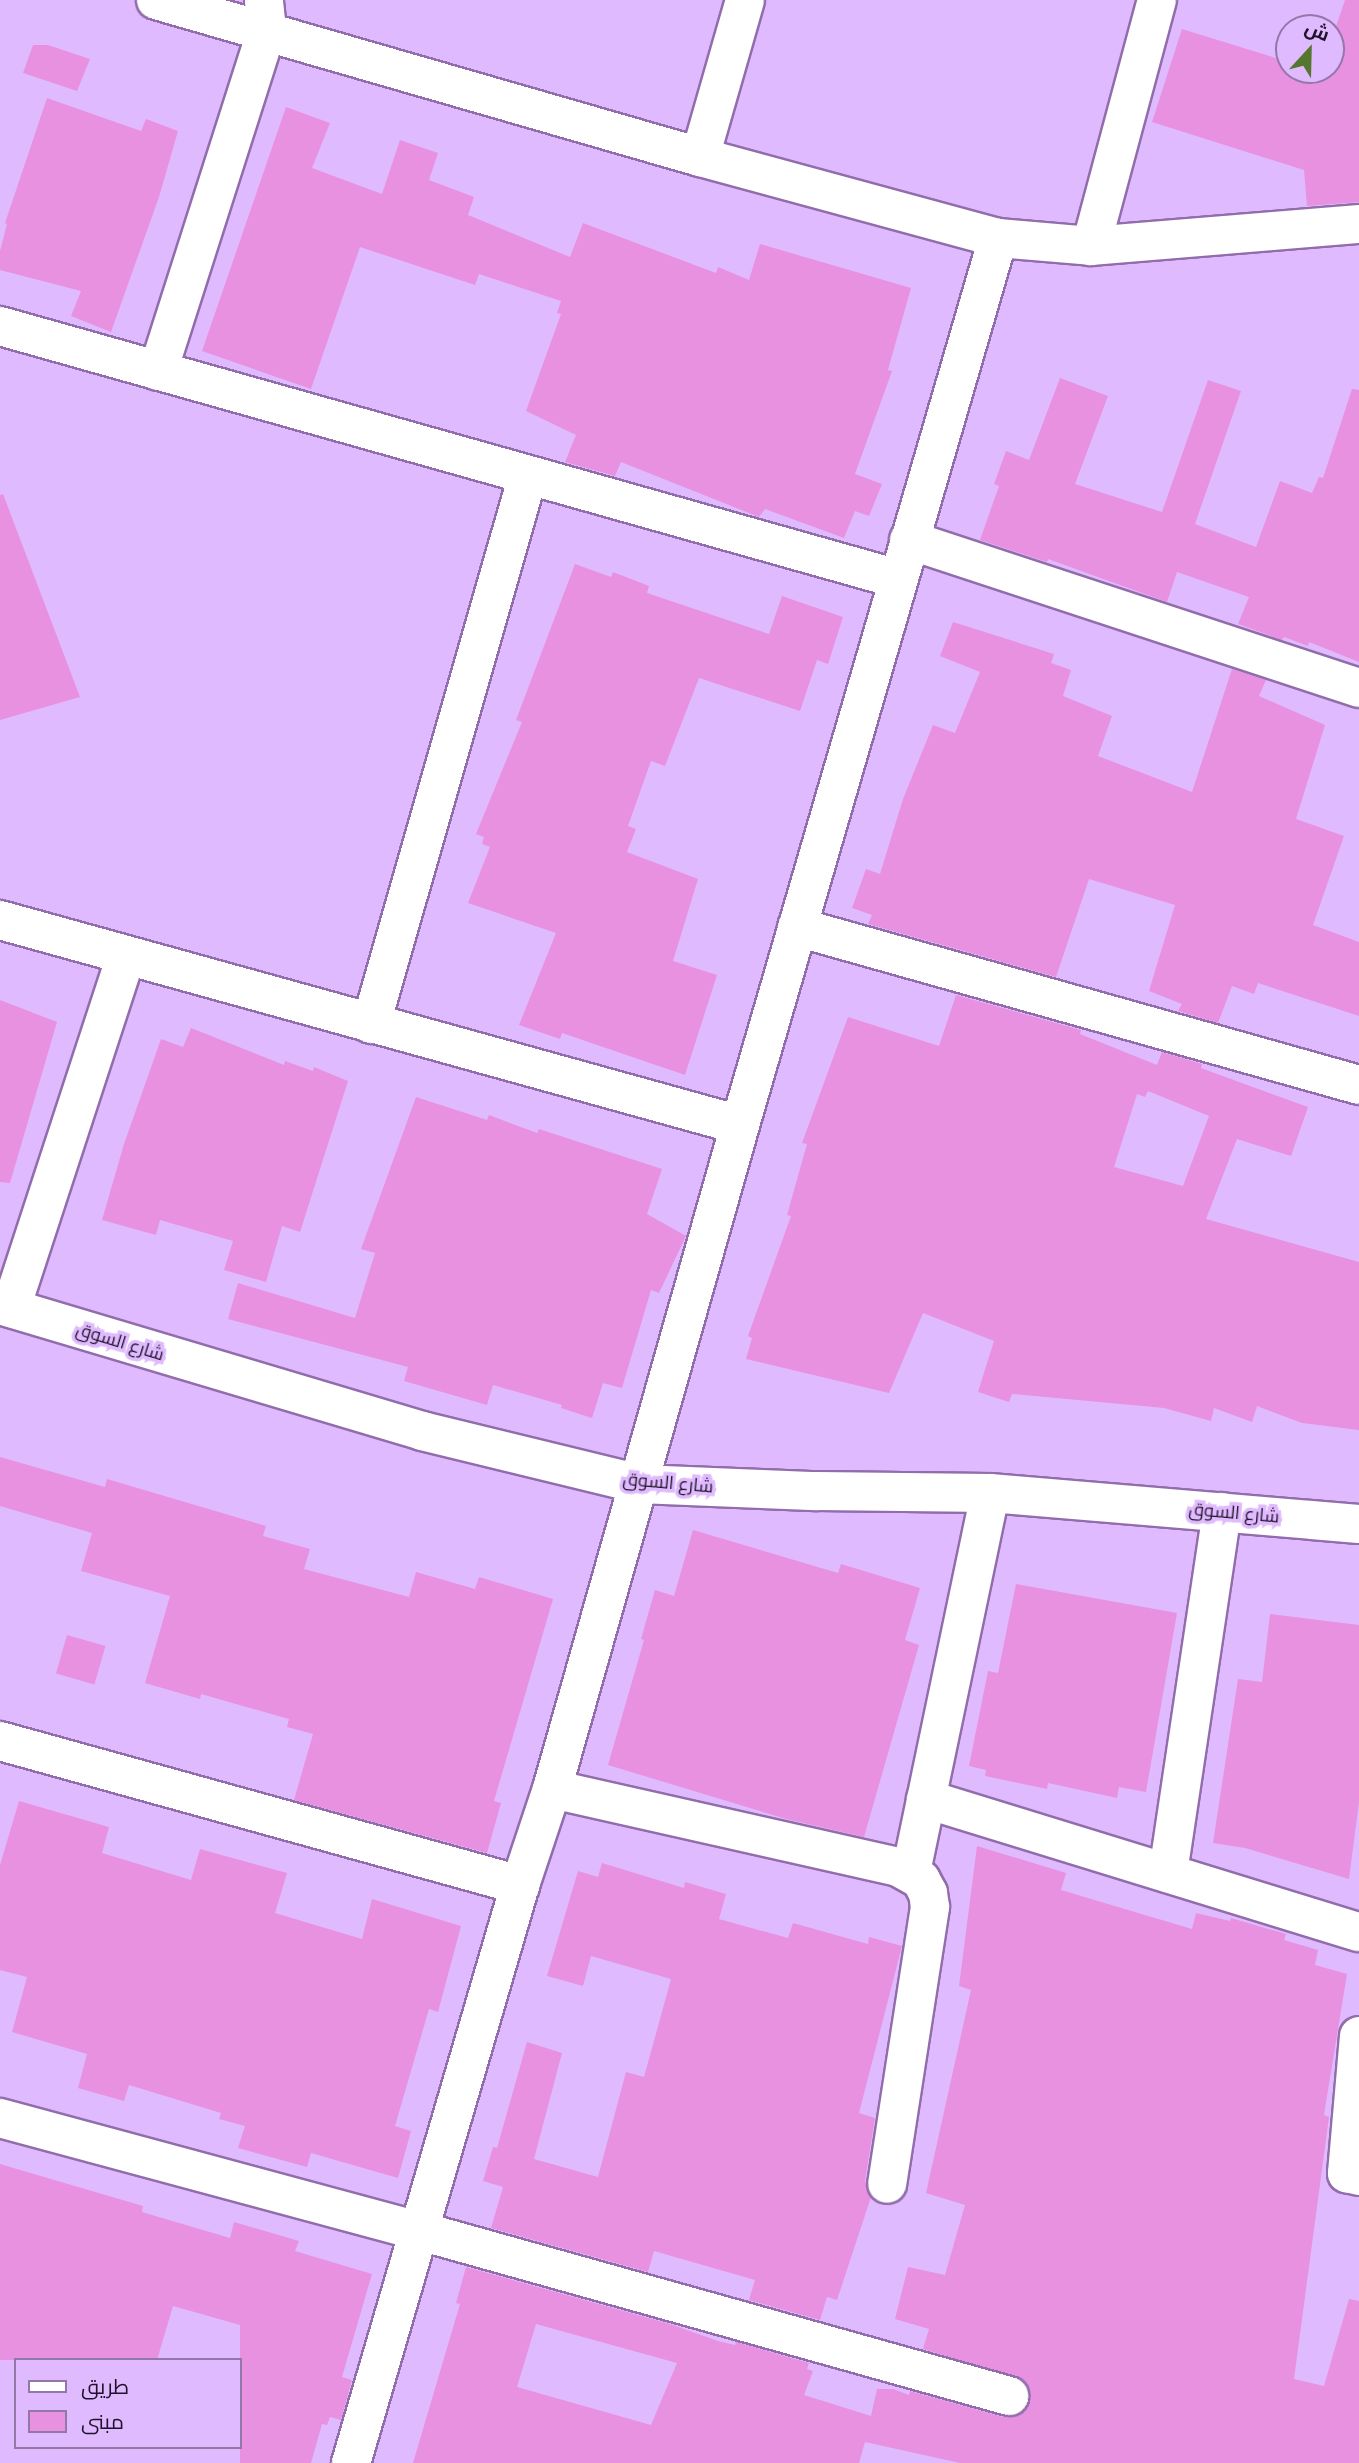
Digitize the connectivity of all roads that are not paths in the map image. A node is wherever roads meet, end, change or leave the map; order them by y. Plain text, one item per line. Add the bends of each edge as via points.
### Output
1 (156, 0) edge
2 (745, 0) edge
3 (1157, 0) edge
4 (266, 15) edge
5 (700, 157) junction
6 (1359, 224) edge
7 (999, 238) junction
8 (1091, 246) junction
9 (0, 326) edge
10 (158, 371) junction
11 (528, 475) junction
12 (909, 540) junction
13 (898, 579) junction
14 (1359, 688) edge
15 (0, 920) edge
16 (797, 927) junction
17 (126, 956) junction
18 (371, 1024) junction
19 (1359, 1085) edge
20 (740, 1125) junction
21 (6, 1307) edge
22 (639, 1484) junction
23 (990, 1493) junction
24 (1222, 1512) junction
25 (1359, 1524) edge
26 (0, 1741) edge
27 (552, 1789) junction
28 (926, 1798) junction
29 (911, 1872) junction
30 (1168, 1873) junction
31 (520, 1885) junction
32 (1359, 1932) edge
33 (1359, 2036) edge
34 (0, 2118) edge
35 (1359, 2176) edge
36 (887, 2184) dead end
37 (419, 2231) junction
38 (1009, 2396) dead end
39 (351, 2463) edge

1 - 4 street
2 - 5 street
3 - 8 street
4 - 5 street
4 - 10 street
5 - 7 street
6 - 8 street
7 - 8 street
7 - 12 street
9 - 10 street
10 - 11 street
11 - 13 street
11 - 18 street
12 - 13 street
12 - 14 street
13 - 16 street
15 - 17 street
16 - 19 street
16 - 20 street
17 - 18 street
17 - 21 street
18 - 20 street
20 - 22 street
21 - 22 street, شارع السوق via 422,1431
22 - 23 street, شارع السوق
22 - 27 street
23 - 24 street, شارع السوق
23 - 28 street
24 - 25 street, شارع السوق
24 - 30 street
26 - 31 street
27 - 29 street
27 - 31 street
28 - 29 street
28 - 30 street
29 - 36 street via 928,1893 930,1907
30 - 32 street
31 - 37 street
33 - 35 street via 1347,2173
34 - 37 street
37 - 38 street
37 - 39 street

